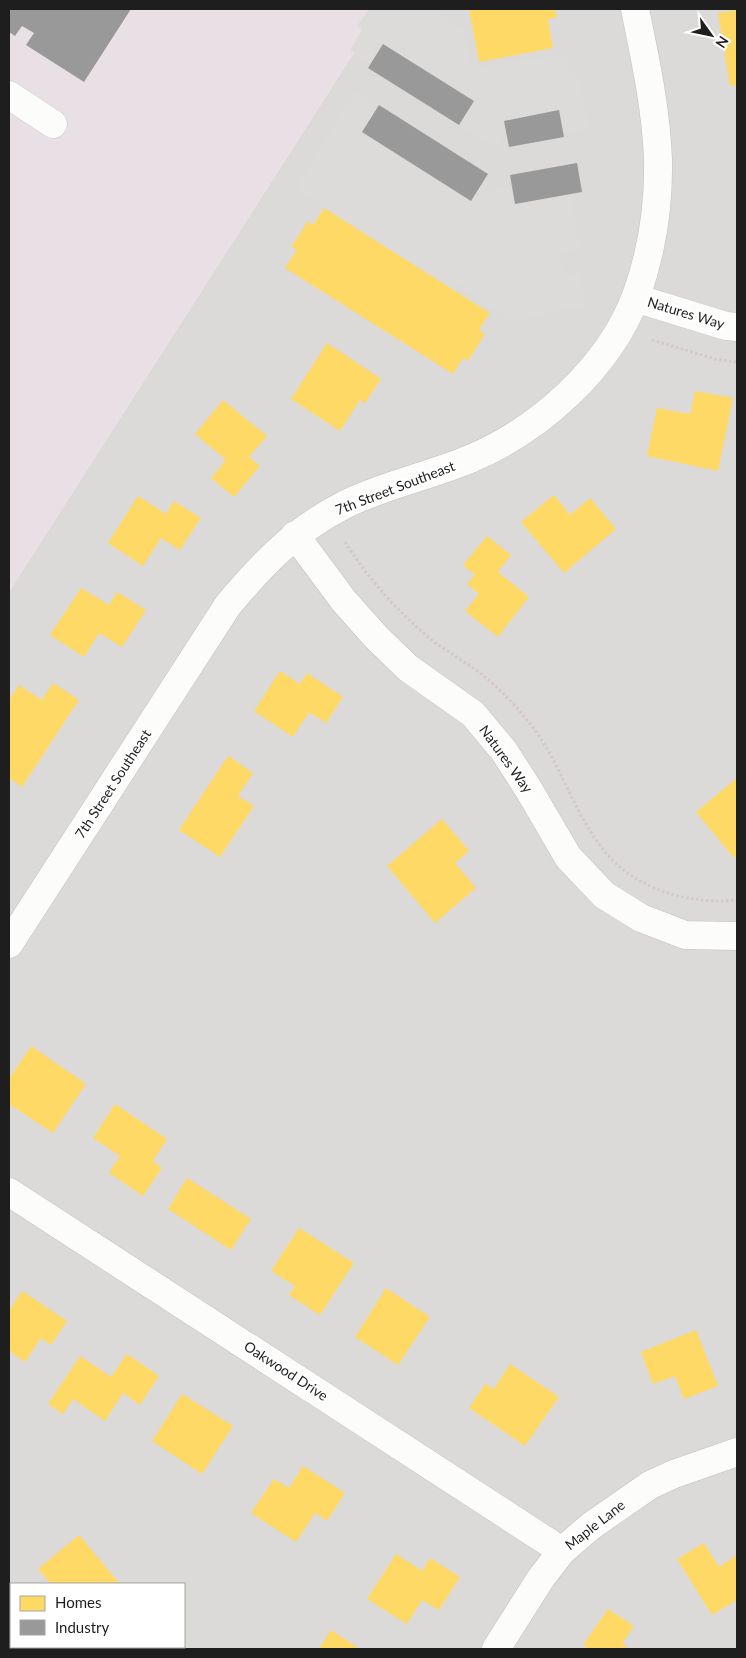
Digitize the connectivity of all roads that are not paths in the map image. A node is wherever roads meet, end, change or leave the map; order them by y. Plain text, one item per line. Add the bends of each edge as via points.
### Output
1 (635, 9) edge
2 (9, 95) edge
3 (54, 124) dead end
4 (635, 298) junction
5 (737, 327) edge
6 (295, 535) junction
7 (737, 936) edge
8 (9, 944) edge
9 (9, 1192) edge
10 (737, 1452) edge
11 (562, 1551) junction
12 (496, 1649) edge

1 - 4 street, 7th Street Southeast via 656,124 658,159 653,234
2 - 3 street
4 - 5 street, Natures Way
4 - 6 street, 7th Street Southeast via 606,351 585,378 535,423 470,459 347,504
6 - 7 street, Natures Way via 344,601 376,637 408,668 473,714 504,751 568,858 604,895 641,918 685,935
6 - 8 street, 7th Street Southeast via 267,560 228,605
9 - 11 street, Oakwood Drive
10 - 11 street, Maple Lane via 650,1485 591,1526
11 - 12 street, Maple Lane

